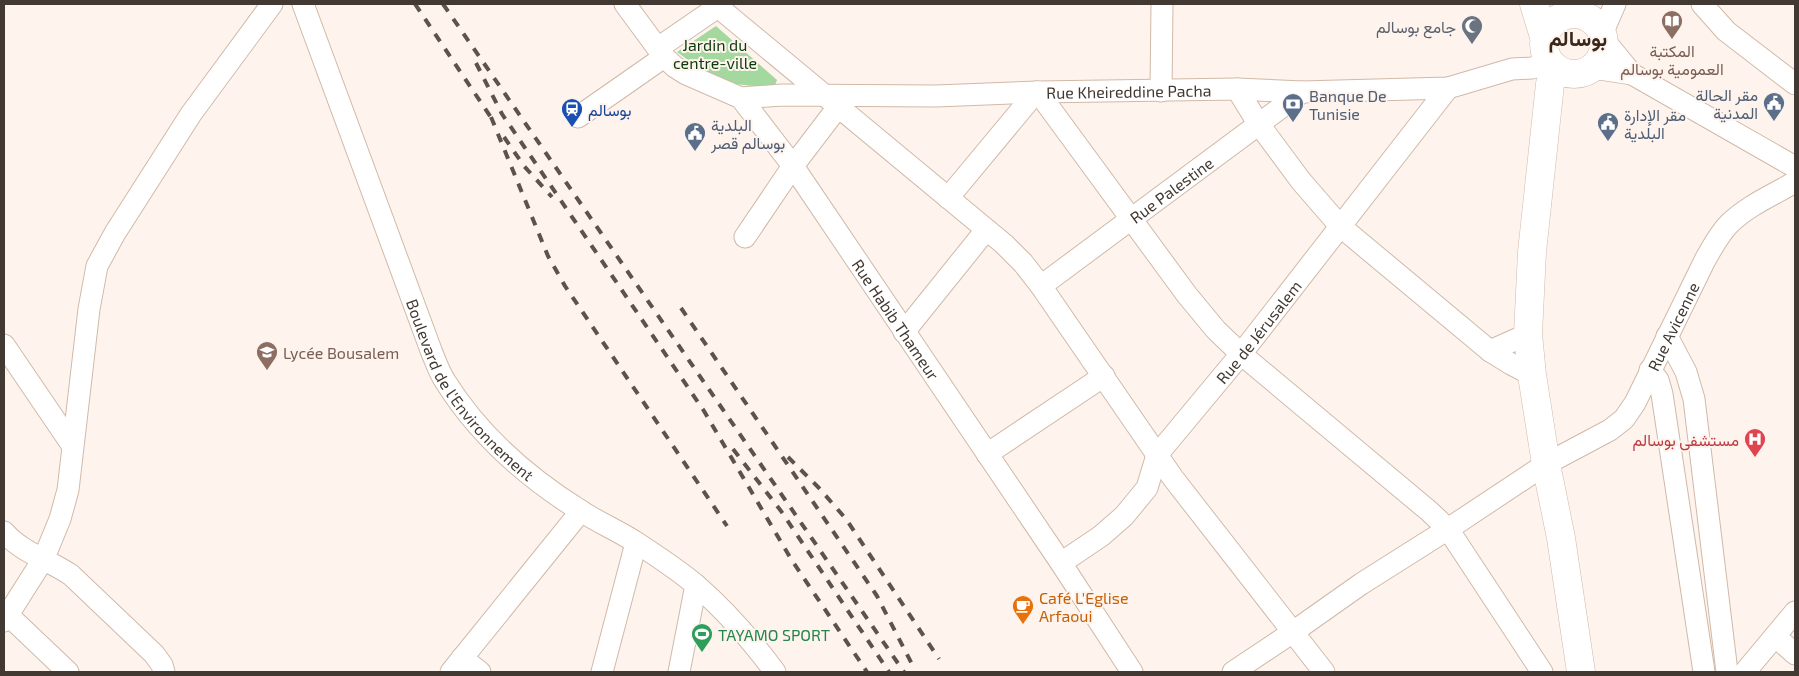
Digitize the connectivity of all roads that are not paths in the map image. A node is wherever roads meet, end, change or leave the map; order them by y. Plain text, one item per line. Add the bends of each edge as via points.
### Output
1 (272, 4) edge
2 (302, 4) edge
3 (625, 4) edge
4 (1162, 4) edge
5 (1534, 4) edge
6 (1615, 4) edge
7 (1702, 4) edge
8 (720, 5) edge
9 (1572, 9) edge
10 (1603, 37) junction
11 (661, 53) junction
12 (1560, 60) junction
13 (1632, 74) junction
14 (1795, 84) edge
15 (1448, 88) junction
16 (1237, 89) junction
17 (1161, 91) junction
18 (1037, 92) junction
19 (1302, 92) junction
20 (741, 98) junction
21 (831, 101) junction
22 (578, 117) dead end
23 (1258, 124) junction
24 (793, 166) junction
25 (1795, 167) edge
26 (1795, 182) edge
27 (948, 198) junction
28 (1131, 219) junction
29 (1340, 226) junction
30 (986, 230) junction
31 (745, 237) dead end
32 (1041, 286) junction
33 (904, 332) junction
34 (1528, 334) junction
35 (1667, 336) junction
36 (4, 345) edge
37 (1490, 351) junction
38 (1241, 354) junction
39 (1650, 370) junction
40 (1532, 375) junction
41 (1104, 376) junction
42 (72, 445) junction
43 (987, 454) junction
44 (1157, 455) junction
45 (1546, 464) junction
46 (581, 511) junction
47 (1448, 529) junction
48 (4, 532) edge
49 (636, 543) junction
50 (44, 558) junction
51 (1061, 563) junction
52 (696, 585) junction
53 (1795, 612) edge
54 (6, 618) edge
55 (1294, 632) junction
56 (1775, 636) junction
57 (1795, 654) edge
58 (457, 665) edge
59 (68, 672) edge
60 (164, 672) edge
61 (480, 672) edge
62 (602, 672) edge
63 (679, 672) edge
64 (775, 672) edge
65 (1132, 672) edge
66 (1233, 672) edge
67 (1324, 672) edge
68 (1542, 672) edge
69 (1581, 672) edge
70 (1704, 672) edge
71 (1728, 672) edge
72 (1745, 672) edge

1 - 42 street via 191,114 97,266 88,309
2 - 46 street, Boulevard de l'Environnement via 443,379 482,430 508,456
3 - 11 street, Rue Habib Thameur
4 - 17 street
5 - 12 main road
6 - 10 street
7 - 14 street via 1726,31
8 - 11 street
8 - 21 street
9 - 10 main road via 1596,24
9 - 12 main road via 1551,26
10 - 12 main road via 1602,56
10 - 13 street
11 - 20 street, Rue Habib Thameur via 686,74
11 - 22 street
12 - 13 street
12 - 15 street, Rue Kheireddine Pacha via 1528,58 1512,69
12 - 34 main road via 1549,103 1532,252
13 - 25 street
15 - 19 street, Rue Kheireddine Pacha
15 - 29 street, Rue de Jérusalem
16 - 17 street, Rue Kheireddine Pacha
16 - 19 street, Rue Kheireddine Pacha
16 - 23 street
17 - 18 street, Rue Kheireddine Pacha
18 - 21 street, Rue Kheireddine Pacha
18 - 27 street
18 - 28 street
19 - 23 street, Rue Palestine
20 - 21 street, Rue Kheireddine Pacha via 782,95
20 - 24 street, Rue Habib Thameur
21 - 24 street
21 - 27 street
23 - 28 street, Rue Palestine
23 - 29 street
24 - 31 street
24 - 33 street, Rue Habib Thameur
26 - 35 street, Rue Avicenne via 1742,213 1728,225 1705,260
27 - 30 street
28 - 32 street, Rue Palestine
28 - 38 street via 1187,296
29 - 37 street
29 - 38 street, Rue de Jérusalem
30 - 32 street via 1023,263
30 - 33 street
32 - 41 street
33 - 43 street, Rue Habib Thameur
34 - 37 street
34 - 40 main road
35 - 39 street, Rue Avicenne
35 - 71 street via 1686,372 1694,399
36 - 42 street
37 - 40 street
38 - 44 street, Rue de Jérusalem
38 - 47 street
39 - 45 street, Rue Avicenne via 1624,419 1610,430
39 - 70 street via 1658,380 1662,394
40 - 45 main road
41 - 43 street
41 - 44 street
42 - 50 street via 68,490
43 - 51 street, Rue Habib Thameur
44 - 51 street, Rue de Jérusalem via 1147,488 1124,516
44 - 55 street
45 - 47 street, Rue Avicenne
45 - 69 main road via 1561,538
46 - 49 street, Boulevard de l'Environnement
46 - 58 street
47 - 55 street, Rue Avicenne via 1360,584
47 - 68 street
48 - 50 street via 19,546
49 - 52 street, Boulevard de l'Environnement
49 - 62 street
50 - 54 street
50 - 60 street via 71,575 154,654
51 - 65 street, Rue Habib Thameur
52 - 63 street
52 - 64 street, Boulevard de l'Environnement
53 - 56 street
54 - 59 street
55 - 66 street, Rue Avicenne
55 - 67 street
56 - 57 street
56 - 72 street
58 - 61 street

